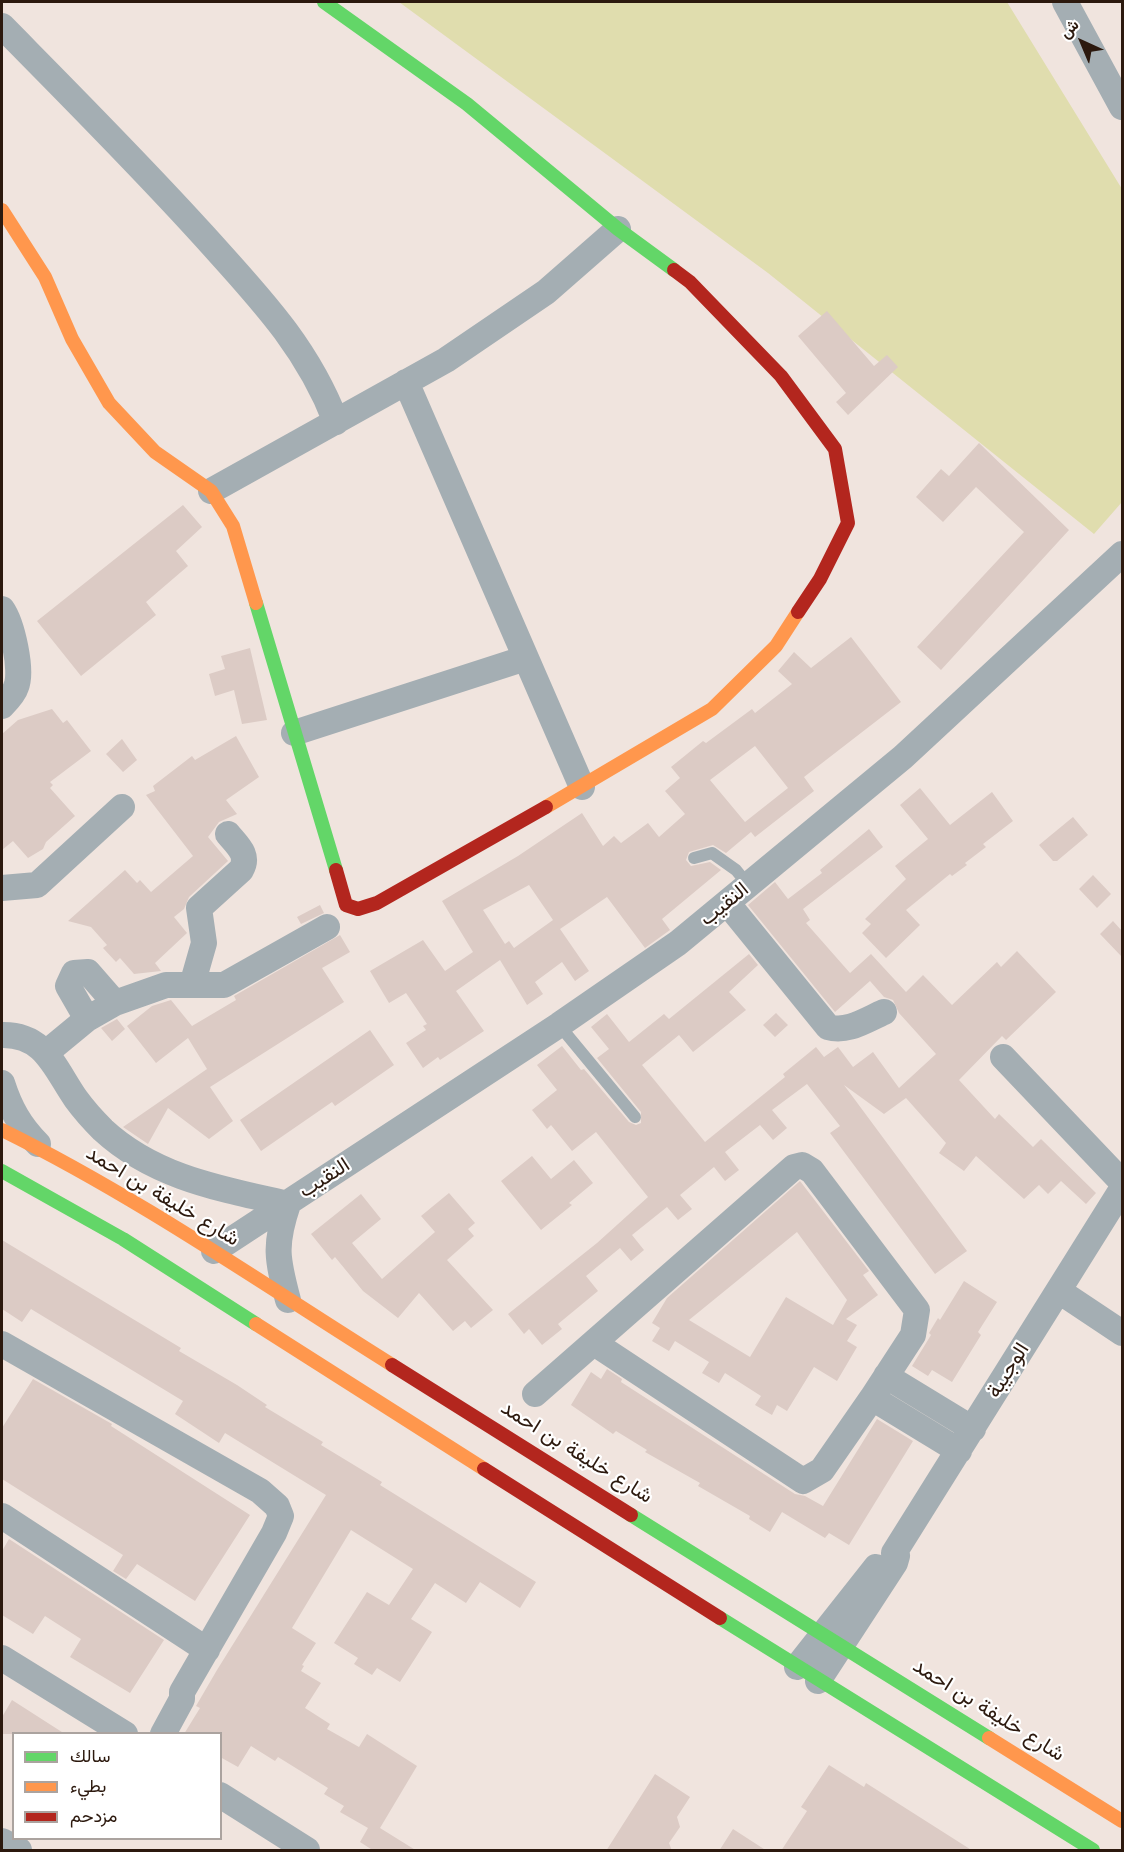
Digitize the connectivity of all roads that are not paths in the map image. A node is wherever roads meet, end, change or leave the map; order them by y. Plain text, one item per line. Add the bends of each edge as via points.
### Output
1 (324, 2) edge
2 (1065, 2) edge
3 (2, 26) edge
4 (1122, 107) edge
5 (2, 210) edge
6 (618, 229) junction
7 (406, 382) junction
8 (336, 422) junction
9 (211, 490) junction
10 (1122, 554) edge
11 (2, 609) edge
12 (526, 658) junction
13 (2, 706) edge
14 (294, 733) junction
15 (582, 787) junction
16 (122, 807) dead end
17 (228, 834) dead end
18 (694, 858) dead end
19 (749, 886) junction
20 (2, 888) edge
21 (728, 904) junction
22 (327, 927) dead end
23 (192, 985) junction
24 (115, 1003) junction
25 (884, 1012) dead end
26 (87, 1019) junction
27 (560, 1025) junction
28 (2, 1035) edge
29 (47, 1052) junction
30 (1003, 1057) dead end
31 (2, 1083) edge
32 (635, 1117) dead end
33 (2, 1130) edge
34 (45, 1151) junction
35 (2, 1171) edge
36 (1122, 1182) edge
37 (1122, 1189) edge
38 (288, 1204) junction
39 (214, 1251) junction
40 (1059, 1291) junction
41 (288, 1300) junction
42 (1122, 1333) edge
43 (594, 1343) junction
44 (2, 1344) edge
45 (886, 1376) junction
46 (535, 1394) dead end
47 (872, 1398) junction
48 (973, 1429) junction
49 (959, 1451) junction
50 (2, 1516) edge
51 (834, 1639) junction
52 (207, 1650) junction
53 (2, 1658) edge
54 (807, 1674) junction
55 (182, 1692) junction
56 (122, 1732) edge
57 (148, 1732) edge
58 (165, 1732) edge
59 (222, 1796) edge
60 (1122, 1821) edge
61 (2, 1841) edge
62 (19, 1851) edge
63 (308, 1851) edge
64 (1093, 1851) edge

1 - 6 street via 467,104
2 - 4 street
3 - 8 street via 157,184 280,321 324,390
5 - 9 street via 45,277 72,339 109,403 155,452
6 - 7 street via 546,292 446,360
6 - 15 street via 690,282 781,376 835,449 848,523 820,579 776,646 712,709
7 - 8 street
7 - 12 street
8 - 9 street
9 - 14 street via 233,526
10 - 19 street, النقيب via 903,758
11 - 13 street via 16,645 17,686
12 - 14 street
12 - 15 street
14 - 15 street via 346,905 358,909 377,903
16 - 20 street via 37,885
17 - 23 street via 243,852 244,866 199,908 204,943
18 - 19 lane via 712,853
19 - 21 street, النقيب
21 - 25 street via 828,1028 850,1027
21 - 27 street, النقيب
22 - 23 street via 224,985
23 - 24 street via 166,985
24 - 26 street
24 - 26 street via 88,972 74,973 68,986
26 - 29 street
27 - 32 lane
27 - 38 street, النقيب
28 - 29 street via 24,1038
29 - 38 street via 105,1132 154,1165 226,1191
30 - 36 street
31 - 34 street via 9,1106 24,1130
33 - 34 street, شارع خليفة بن احمد
34 - 39 street, شارع خليفة بن احمد
35 - 54 street via 123,1239
37 - 40 street, الوجيبة
38 - 39 street, النقيب
38 - 41 street via 278,1234 278,1263
39 - 41 street, شارع خليفة بن احمد
40 - 42 street
40 - 48 street, الوجيبة
41 - 51 street, شارع خليفة بن احمد
43 - 45 street via 794,1167 802,1165 812,1171 917,1310 913,1335
43 - 46 street
43 - 47 street via 803,1481 822,1470
44 - 52 street via 260,1491 277,1506 281,1516 274,1533
45 - 47 street
45 - 48 street
47 - 49 street
48 - 49 street, الوجيبة
49 - 51 street, الوجيبة via 894,1553 895,1563
50 - 52 street
51 - 54 street, الوجيبة
51 - 60 street, شارع خليفة بن احمد
52 - 55 street
53 - 56 street
54 - 64 street
55 - 57 street
55 - 58 street
59 - 63 street
61 - 62 street

